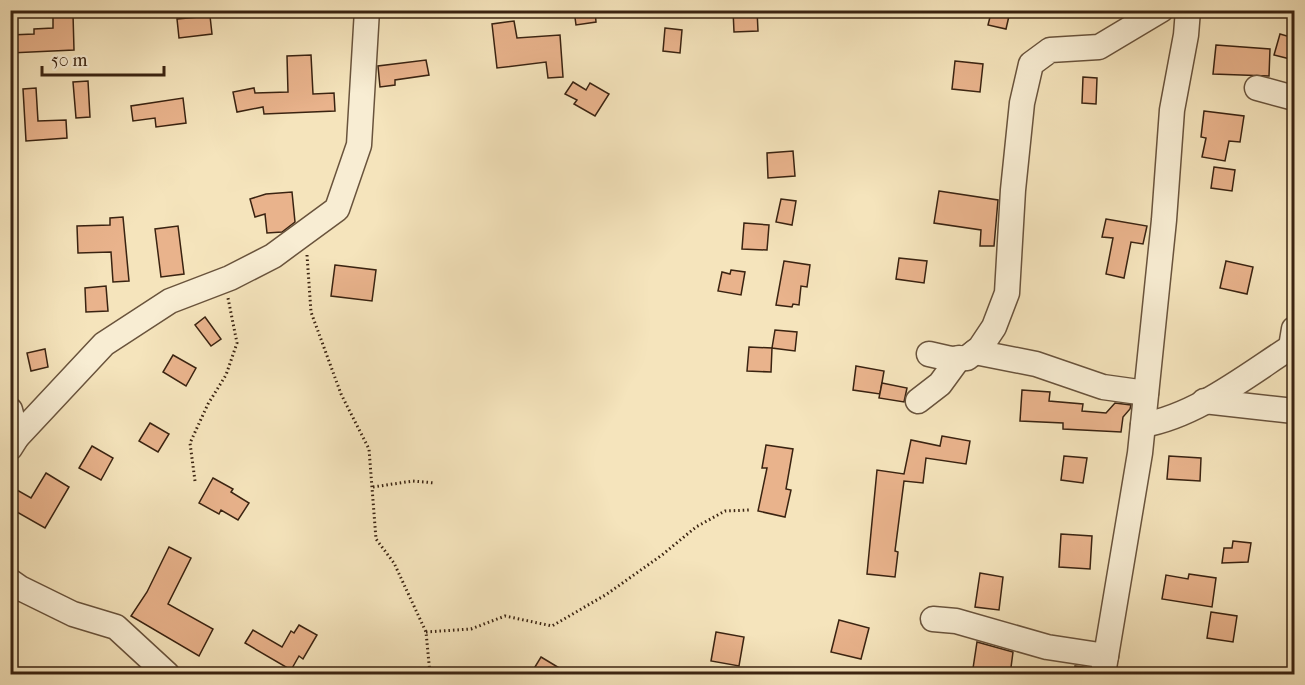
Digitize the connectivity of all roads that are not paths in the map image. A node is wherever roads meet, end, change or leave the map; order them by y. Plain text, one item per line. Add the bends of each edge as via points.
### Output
1 (367, 10) edge
2 (1161, 10) edge
3 (1188, 10) edge
4 (1257, 88) dead end
5 (1294, 98) edge
6 (1294, 330) edge
7 (929, 354) dead end
8 (967, 355) junction
9 (1146, 393) junction
10 (918, 400) dead end
11 (1204, 401) junction
12 (10, 410) edge
13 (1294, 411) edge
14 (1143, 425) junction
15 (14, 442) edge
16 (10, 581) edge
17 (933, 619) dead end
18 (1105, 665) edge
19 (167, 675) edge

1 - 15 street via 359,145 338,209 273,256 170,301 104,344
2 - 8 street via 1099,47 1050,50 1031,64 1022,103 1007,293 994,327
3 - 9 street via 1172,110
4 - 5 street
6 - 11 street via 1291,347
7 - 8 street
8 - 9 street via 1036,364 1103,387
8 - 10 street via 940,384
9 - 14 street
11 - 13 street
11 - 14 street via 1163,422
12 - 15 street
14 - 18 street
16 - 19 street via 73,614 116,627
17 - 18 street via 956,621

